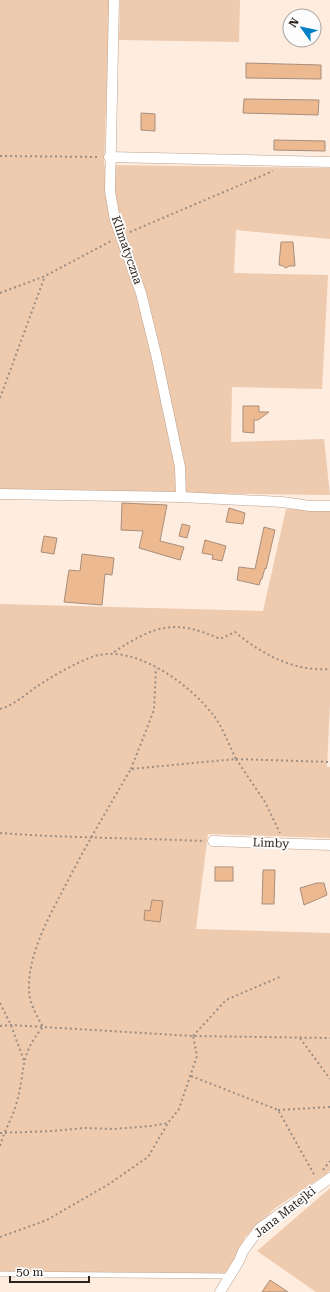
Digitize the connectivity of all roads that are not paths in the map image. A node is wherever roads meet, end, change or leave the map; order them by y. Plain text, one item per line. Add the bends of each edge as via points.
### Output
1 (114, 0) edge
2 (109, 157) junction
3 (330, 162) edge
4 (0, 494) edge
5 (181, 497) junction
6 (330, 506) edge
7 (212, 841) road end
8 (330, 845) edge
9 (330, 1178) edge
10 (0, 1274) edge
11 (230, 1276) junction
12 (220, 1292) edge

1 - 2 street, Klimatyczna
2 - 3 street
2 - 5 street, Klimatyczna via 110,192 115,220 141,293 180,467
4 - 5 street
5 - 6 street
7 - 8 street, Limby
9 - 11 street, Jana Matejki via 260,1228 243,1251
10 - 11 lane
11 - 12 street, Jana Matejki

